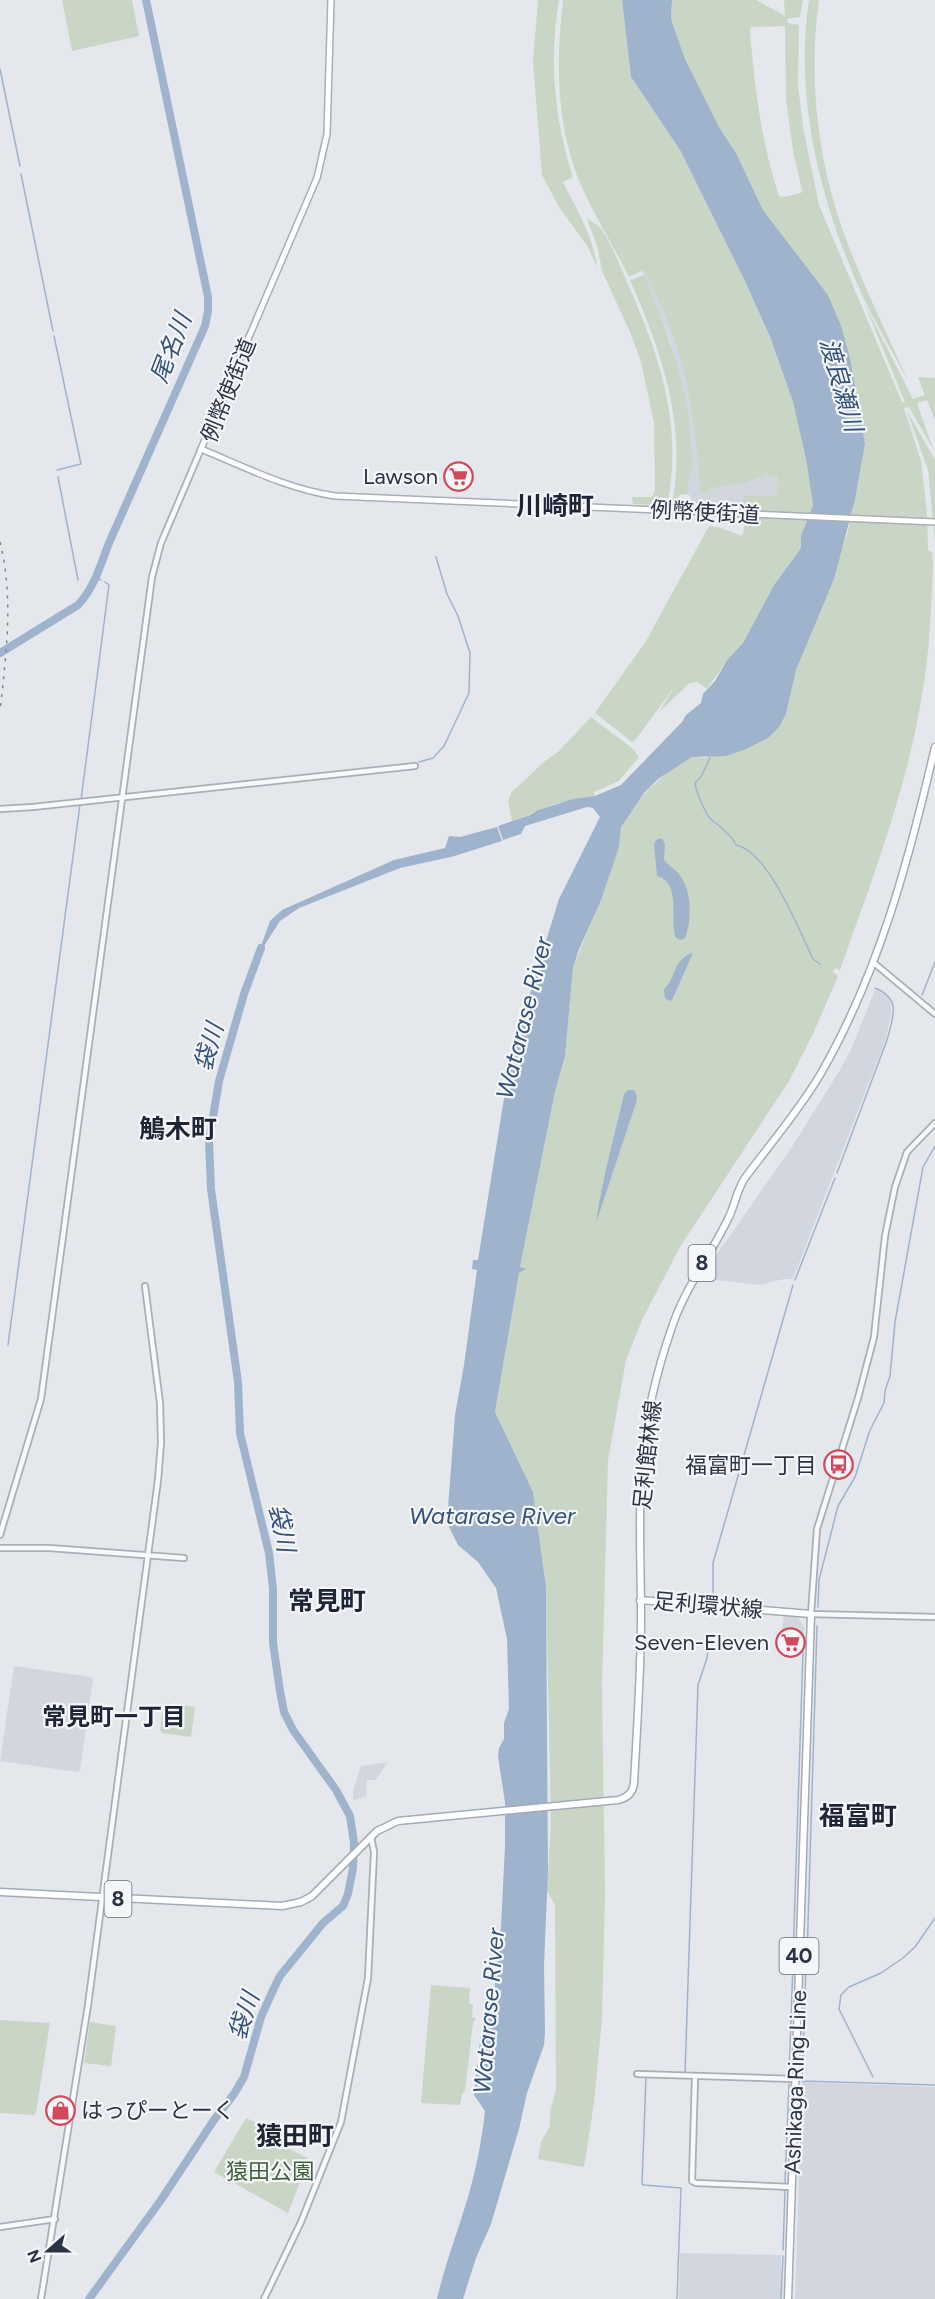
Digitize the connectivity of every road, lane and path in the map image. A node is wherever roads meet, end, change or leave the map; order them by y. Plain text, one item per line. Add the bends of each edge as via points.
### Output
1 (331, 0) edge
2 (201, 449) junction
3 (935, 522) edge
4 (935, 747) edge
5 (415, 766) dead end
6 (123, 796) junction
7 (0, 808) edge
8 (874, 963) junction
9 (935, 1014) edge
10 (935, 1123) edge
11 (145, 1286) dead end
12 (0, 1535) edge
13 (0, 1548) edge
14 (148, 1555) junction
15 (184, 1558) dead end
16 (640, 1600) junction
17 (811, 1614) junction
18 (935, 1617) edge
19 (371, 1838) junction
20 (0, 1892) edge
21 (103, 1898) junction
22 (637, 2074) dead end
23 (695, 2077) junction
24 (795, 2079) junction
25 (792, 2187) junction
26 (54, 2219) junction
27 (0, 2227) edge
28 (41, 2299) edge
29 (264, 2299) edge
30 (788, 2299) edge

1 - 2 main road, 例幣使街道 via 327,134 317,178
2 - 3 main road, 例幣使街道 via 289,485 335,496
2 - 6 street via 155,563
4 - 8 main road, 8 via 904,868
5 - 6 street
6 - 7 street
6 - 12 street via 41,1399
8 - 9 street
8 - 16 main road, 足利館林線 / 8 via 819,1077 741,1186 672,1324 644,1439
10 - 17 street via 907,1152 895,1187 885,1236 874,1337 817,1528
11 - 14 street via 160,1403 158,1480
13 - 14 street
14 - 15 street
14 - 21 street
16 - 17 main road, 足利環状線
16 - 19 main road, 足利館林線 / 8 via 634,1787 629,1796 424,1817 393,1823
17 - 18 street
17 - 24 main road, Ashikaga Ring Line / 40
19 - 21 main road, 8 via 321,1888 301,1902 282,1906
19 - 29 street via 374,1852 368,1978 341,2122 301,2222
20 - 21 main road, 8
21 - 26 street
22 - 23 street
23 - 24 street
23 - 25 street via 692,2181
24 - 25 main road, Ashikaga Ring Line / 40
25 - 30 main road, Ashikaga Ring Line / 40
26 - 27 street
26 - 28 street

